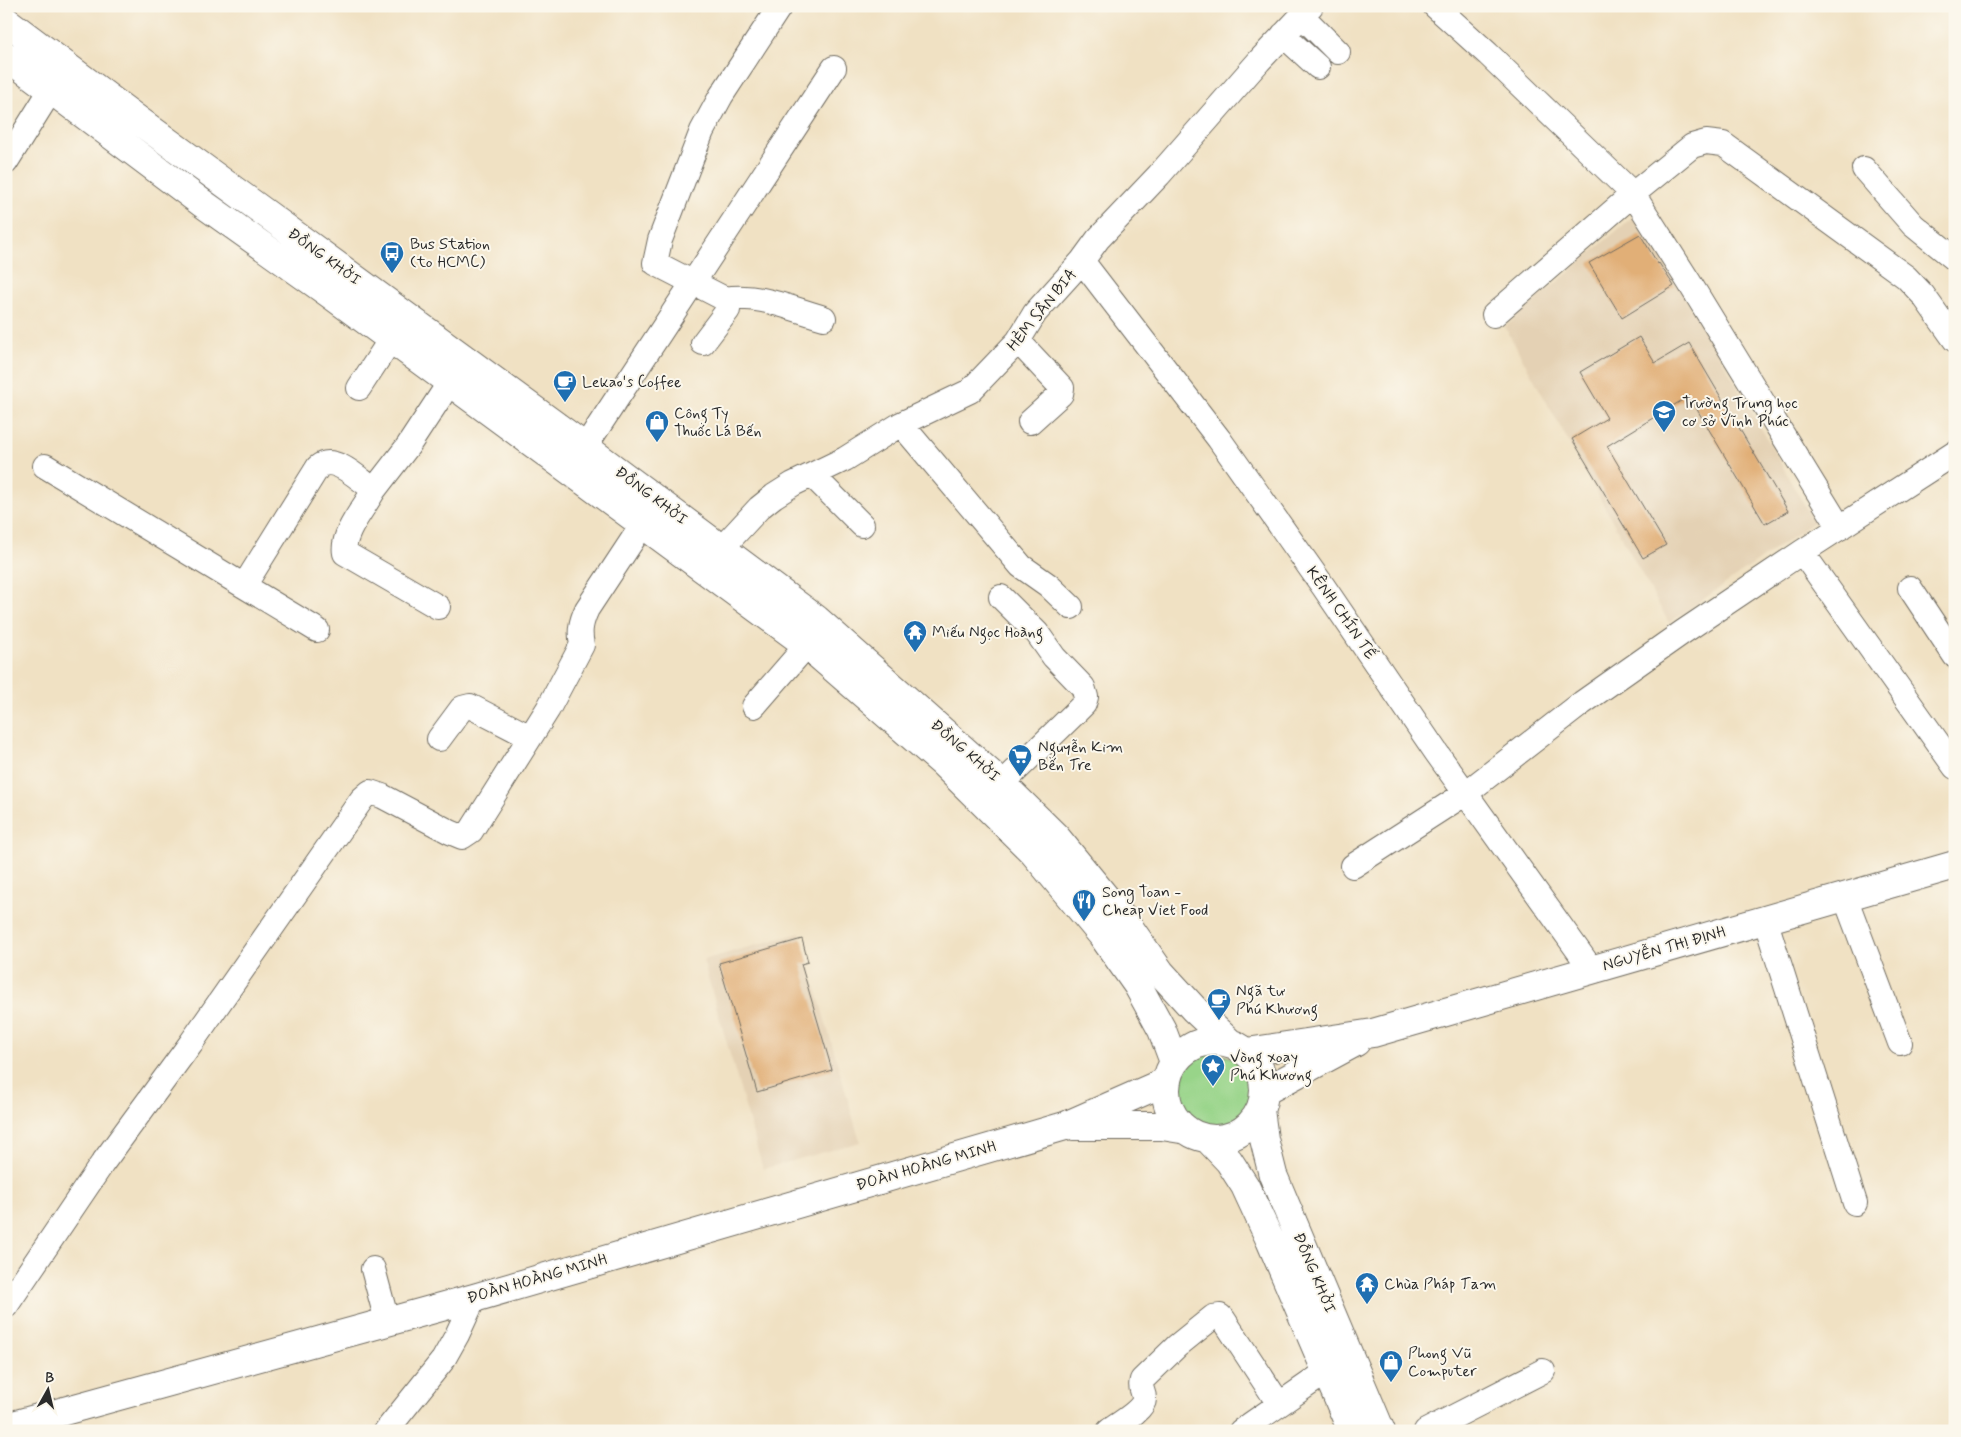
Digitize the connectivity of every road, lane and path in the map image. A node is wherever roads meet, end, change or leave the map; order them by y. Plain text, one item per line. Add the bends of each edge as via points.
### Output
1 (780, 6) edge
2 (1435, 6) edge
3 (1306, 11) edge
4 (1283, 35) junction
5 (10, 41) edge
6 (1338, 52) dead end
7 (1318, 67) dead end
8 (834, 68) dead end
9 (51, 90) junction
10 (6, 162) edge
11 (1864, 169) dead end
12 (1632, 194) junction
13 (1955, 258) edge
14 (1082, 261) junction
15 (695, 282) junction
16 (725, 299) junction
17 (1494, 315) dead end
18 (406, 317) junction
19 (824, 318) dead end
20 (390, 339) junction
21 (1955, 340) edge
22 (1018, 341) junction
23 (703, 343) dead end
24 (450, 382) junction
25 (359, 388) dead end
26 (1030, 422) dead end
27 (902, 424) junction
28 (585, 447) junction
29 (1955, 453) edge
30 (45, 466) dead end
31 (812, 475) junction
32 (374, 490) junction
33 (643, 524) junction
34 (862, 525) dead end
35 (1840, 528) junction
36 (721, 549) junction
37 (1802, 552) junction
38 (244, 586) junction
39 (1910, 588) dead end
40 (1002, 597) dead end
41 (438, 607) dead end
42 (1071, 607) dead end
43 (317, 630) dead end
44 (808, 635) junction
45 (1955, 656) edge
46 (754, 706) dead end
47 (530, 738) junction
48 (439, 739) dead end
49 (1955, 767) edge
50 (1002, 784) junction
51 (1466, 793) junction
52 (1955, 865) edge
53 (1353, 866) dead end
54 (1845, 897) junction
55 (1765, 919) junction
56 (1124, 920) junction
57 (1102, 935) junction
58 (1592, 970) junction
59 (1373, 1033) junction
60 (1900, 1043) dead end
61 (1238, 1048) junction
62 (1170, 1072) junction
63 (1262, 1101) junction
64 (1066, 1126) junction
65 (1197, 1134) junction
66 (1855, 1203) dead end
67 (373, 1269) dead end
68 (474, 1298) junction
69 (6, 1306) edge
70 (387, 1321) junction
71 (1543, 1371) dead end
72 (1326, 1372) junction
73 (1279, 1404) junction
74 (6, 1427) edge
75 (386, 1431) edge
76 (1109, 1431) edge
77 (1241, 1431) edge
78 (1352, 1431) edge
79 (1381, 1431) edge
80 (1426, 1431) edge

1 - 15 street via 702,130 660,240 655,262
2 - 12 street
3 - 4 street, HẺM SÂN BIA
3 - 6 street
4 - 7 street
4 - 14 street, HẺM SÂN BIA via 1098,239
5 - 9 main road, ĐỒNG KHỞI
5 - 18 main road, ĐỒNG KHỞI
8 - 15 street
9 - 10 street
9 - 20 main road, ĐỒNG KHỞI
11 - 13 street via 1913,225
12 - 17 street
12 - 21 street via 1692,146 1706,142 1723,144 1906,277
12 - 35 street
14 - 22 street, HẺM SÂN BIA via 1035,313
14 - 51 street, KÊNH CHÍN TẾ via 1219,439
15 - 16 street
15 - 28 street
16 - 19 street via 755,298
16 - 23 street via 728,310
18 - 20 main road
18 - 28 main road, ĐỒNG KHỞI
20 - 24 main road, ĐỒNG KHỞI
20 - 25 street
22 - 26 street via 1062,388 1060,394
22 - 27 street, HẺM SÂN BIA via 970,391
24 - 32 street
24 - 33 main road, ĐỒNG KHỞI
27 - 31 street, HẺM SÂN BIA
27 - 42 street via 1021,566
28 - 36 main road, ĐỒNG KHỞI
29 - 35 street
30 - 38 street
31 - 34 street
31 - 36 street, HẺM SÂN BIA via 759,508
32 - 38 street via 338,465 323,462
32 - 41 street via 346,536 345,553
33 - 44 main road, ĐỒNG KHỞI
33 - 47 street via 587,609 580,624 582,645
35 - 37 street
36 - 44 main road, ĐỒNG KHỞI
37 - 49 street
37 - 51 street via 1582,703
38 - 43 street
39 - 45 street
40 - 50 street via 1038,633 1054,657 1083,687 1086,697 1084,704
44 - 46 street
44 - 50 main road, ĐỒNG KHỞI
44 - 57 main road, ĐỒNG KHỞI via 1033,852
47 - 48 street via 470,706 462,708
47 - 69 street via 472,831 462,837 382,796 370,792 362,799 192,1043 102,1164
50 - 56 main road, ĐỒNG KHỞI via 1056,838
51 - 53 street
51 - 58 street, KÊNH CHÍN TẾ
52 - 54 main road, NGUYỄN THỊ ĐỊNH
54 - 55 main road, NGUYỄN THỊ ĐỊNH
54 - 60 street
55 - 58 main road, NGUYỄN THỊ ĐỊNH
55 - 66 street
56 - 57 main road
56 - 61 main road, ĐỒNG KHỞI via 1161,973 1194,1009
57 - 62 main road, ĐỒNG KHỞI via 1138,986 1162,1030
58 - 59 main road, NGUYỄN THỊ ĐỊNH
59 - 61 main road, NGUYỄN THỊ ĐỊNH
59 - 63 main road, NGUYỄN THỊ ĐỊNH
61 - 62 main road via 1218,1041 1205,1042 1188,1050
61 - 63 main road via 1257,1063 1262,1076
62 - 64 main road, ĐOÀN HOÀNG MINH
62 - 65 main road via 1166,1095 1169,1108 1176,1121
63 - 65 main road via 1254,1121 1233,1136 1221,1139
63 - 79 main road, ĐỒNG KHỞI via 1264,1139 1273,1175
64 - 65 main road, ĐOÀN HOÀNG MINH via 1162,1126
64 - 68 main road, ĐOÀN HOÀNG MINH
65 - 72 main road, ĐỒNG KHỞI via 1229,1161 1245,1186
67 - 70 street
68 - 70 main road, ĐOÀN HOÀNG MINH
68 - 75 street via 443,1360
70 - 74 main road, ĐOÀN HOÀNG MINH
71 - 80 street
72 - 73 street
72 - 78 main road, ĐỒNG KHỞI
73 - 76 street via 1224,1320 1220,1316 1213,1317 1142,1380 1142,1406
73 - 77 street

